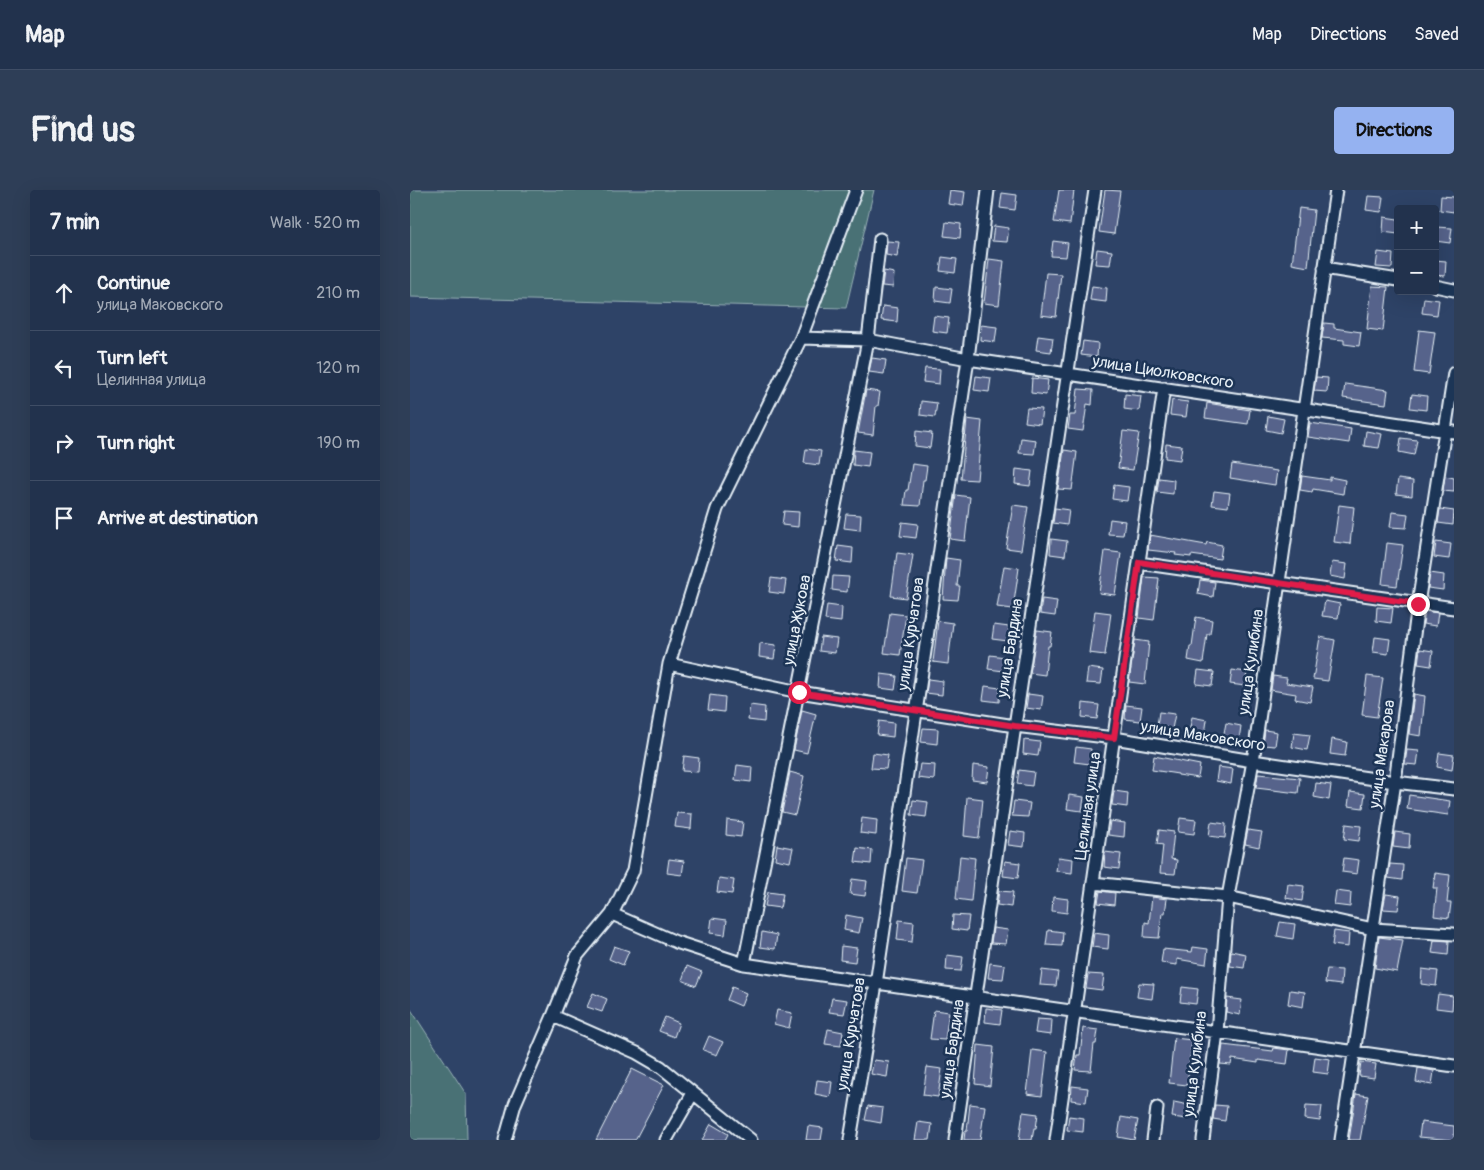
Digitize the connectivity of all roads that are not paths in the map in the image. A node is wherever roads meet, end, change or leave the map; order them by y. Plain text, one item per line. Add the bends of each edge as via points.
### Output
1 (856, 190) edge
2 (988, 190) edge
3 (1095, 190) edge
4 (1336, 190) edge
5 (880, 239) dead end
6 (1324, 268) junction
7 (1394, 279) edge
8 (1439, 287) edge
9 (1454, 290) edge
10 (801, 338) junction
11 (868, 340) junction
12 (968, 359) junction
13 (1068, 373) junction
14 (1454, 373) edge
15 (1164, 388) junction
16 (1304, 410) junction
17 (1450, 431) edge
18 (1139, 562) junction
19 (1278, 583) junction
20 (1418, 604) junction
21 (1454, 608) edge
22 (669, 664) junction
23 (799, 692) junction
24 (916, 709) junction
25 (1015, 726) junction
26 (1114, 738) junction
27 (1253, 761) junction
28 (1395, 782) junction
29 (1454, 789) edge
30 (1093, 883) junction
31 (1228, 897) junction
32 (612, 914) junction
33 (1373, 929) junction
34 (1454, 934) edge
35 (744, 964) junction
36 (876, 984) junction
37 (975, 998) junction
38 (1074, 1012) junction
39 (553, 1016) junction
40 (1216, 1032) junction
41 (1353, 1052) junction
42 (1454, 1066) edge
43 (693, 1093) junction
44 (1158, 1108) dead end
45 (505, 1140) edge
46 (666, 1140) edge
47 (751, 1140) edge
48 (850, 1140) edge
49 (956, 1140) edge
50 (1056, 1140) edge
51 (1153, 1140) edge
52 (1202, 1140) edge
53 (1341, 1140) edge

1 - 10 street
2 - 12 street, улица Курчатова
3 - 13 street, улица Бардина
4 - 6 street, улица Кулибина
5 - 11 street, улица Жукова
6 - 7 street
6 - 16 street, улица Кулибина
8 - 9 street
10 - 11 street, улица Циолковского
10 - 22 street via 717,509
11 - 12 street, улица Циолковского
11 - 23 street, улица Жукова
12 - 13 street, улица Циолковского
12 - 24 street, улица Курчатова
13 - 15 street, улица Циолковского
13 - 25 street, улица Бардина
14 - 17 street, улица Макарова
15 - 16 street, улица Циолковского
15 - 18 street, Целинная улица
16 - 17 street, улица Циолковского
16 - 19 street, улица Кулибина
17 - 20 street, улица Макарова
18 - 19 street
18 - 26 street, Целинная улица
19 - 20 street
19 - 27 street, улица Кулибина
20 - 21 street
20 - 28 street, улица Макарова
22 - 23 street, улица Маковского
22 - 32 street via 633,871
23 - 24 street, улица Маковского
23 - 35 street, улица Жукова
24 - 25 street, улица Маковского
24 - 36 street, улица Курчатова
25 - 26 street, улица Маковского
25 - 37 street, улица Бардина
26 - 27 street, улица Маковского
26 - 30 street, Целинная улица
27 - 28 street, улица Маковского
27 - 31 street, улица Кулибина
28 - 29 street, улица Маковского
28 - 33 street, улица Макарова
30 - 31 street
30 - 38 street, Целинная улица
31 - 33 street
31 - 40 street, улица Кулибина
32 - 35 street via 676,942
32 - 39 street via 578,956
33 - 34 street
33 - 41 street, улица Макарова
35 - 36 street
36 - 37 street
36 - 48 street, улица Курчатова
37 - 38 street
37 - 49 street, улица Бардина
38 - 40 street
38 - 50 street, Целинная улица
39 - 43 street via 637,1053 661,1067
39 - 45 street via 515,1104
40 - 41 street
40 - 52 street, улица Кулибина
41 - 42 street
41 - 53 street, улица Макарова
43 - 46 street
43 - 47 street
44 - 51 street

